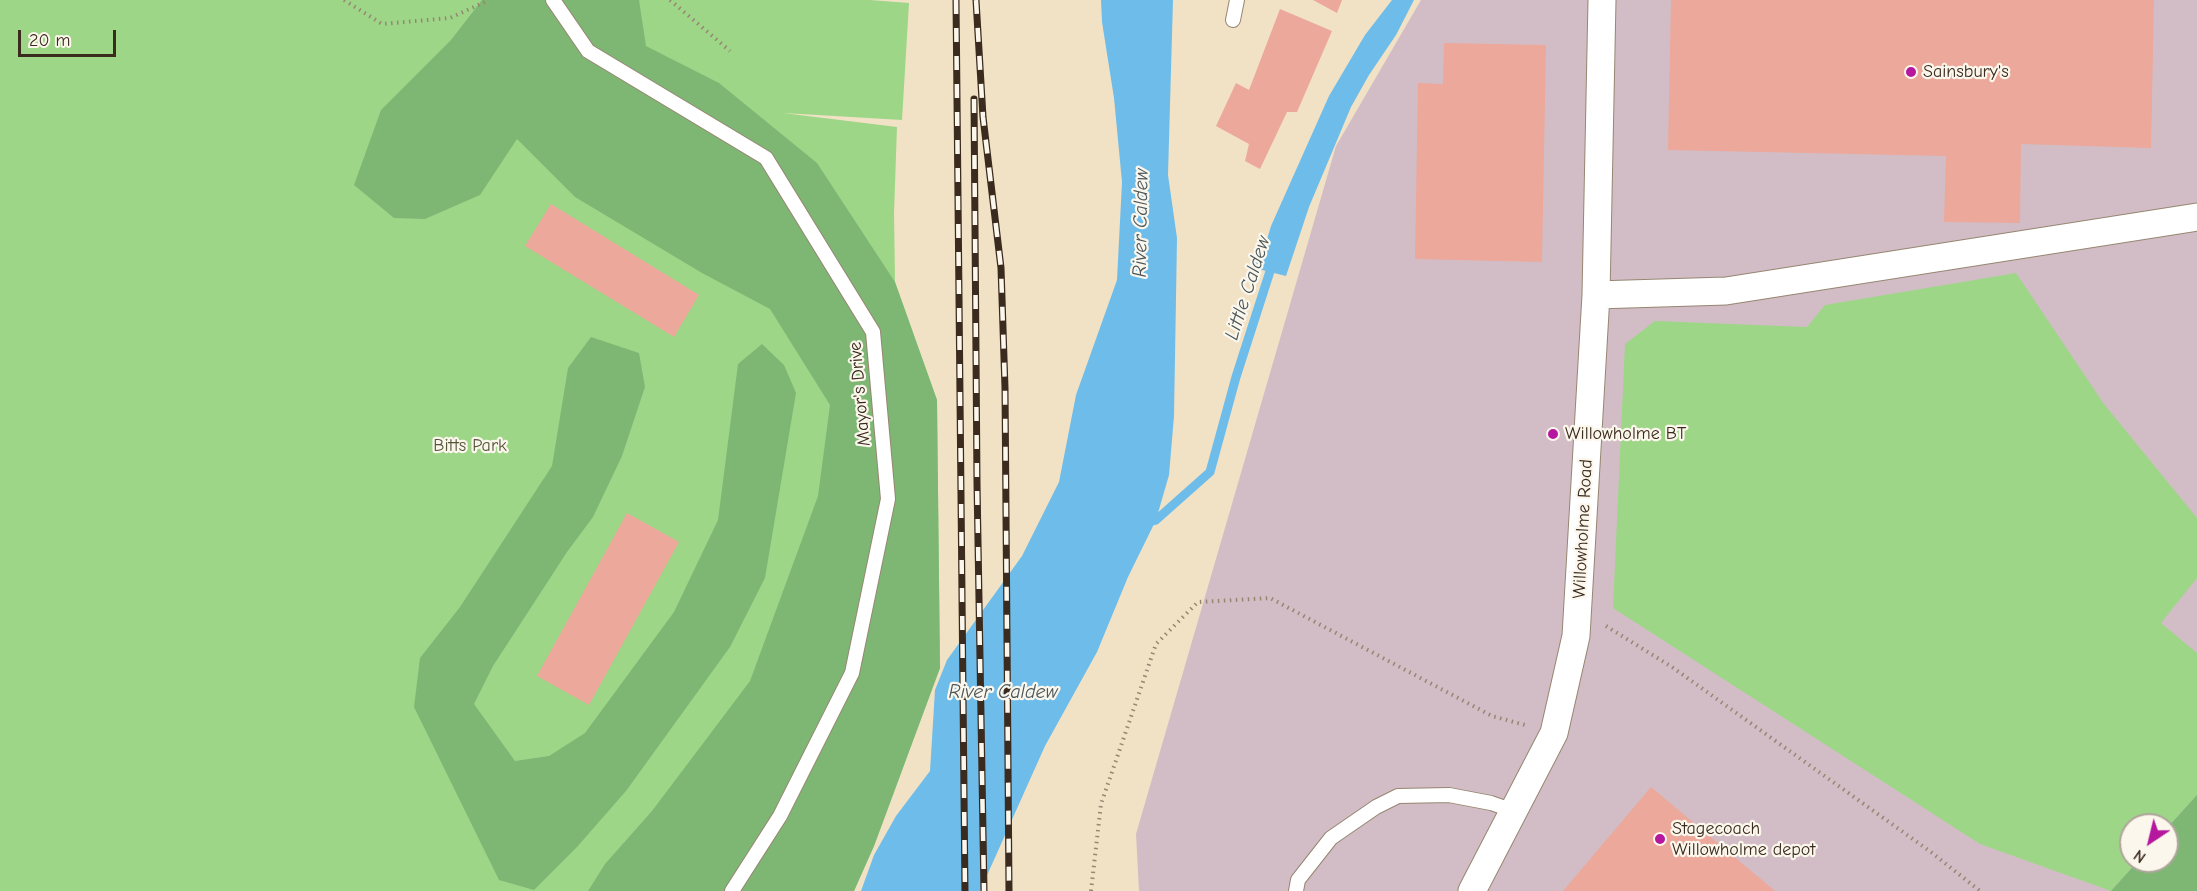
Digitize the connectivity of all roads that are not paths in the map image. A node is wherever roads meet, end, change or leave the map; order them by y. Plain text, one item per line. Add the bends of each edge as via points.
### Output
1 (553, 0) edge
2 (1237, 0) edge
3 (1602, 0) edge
4 (1233, 20) dead end
5 (2197, 217) edge
6 (1596, 295) junction
7 (1514, 812) junction
8 (732, 891) edge
9 (1296, 891) edge
10 (1472, 891) edge

1 - 8 lane, Mayor's Drive via 588,51 766,158 873,332 888,500 852,673 780,816
2 - 4 lane
3 - 6 street, Willowholme Road
5 - 6 street via 1726,291
6 - 7 street, Willowholme Road via 1576,636 1554,733
7 - 9 lane via 1449,795 1398,796 1331,838 1298,880
7 - 10 street, Willowholme Road

